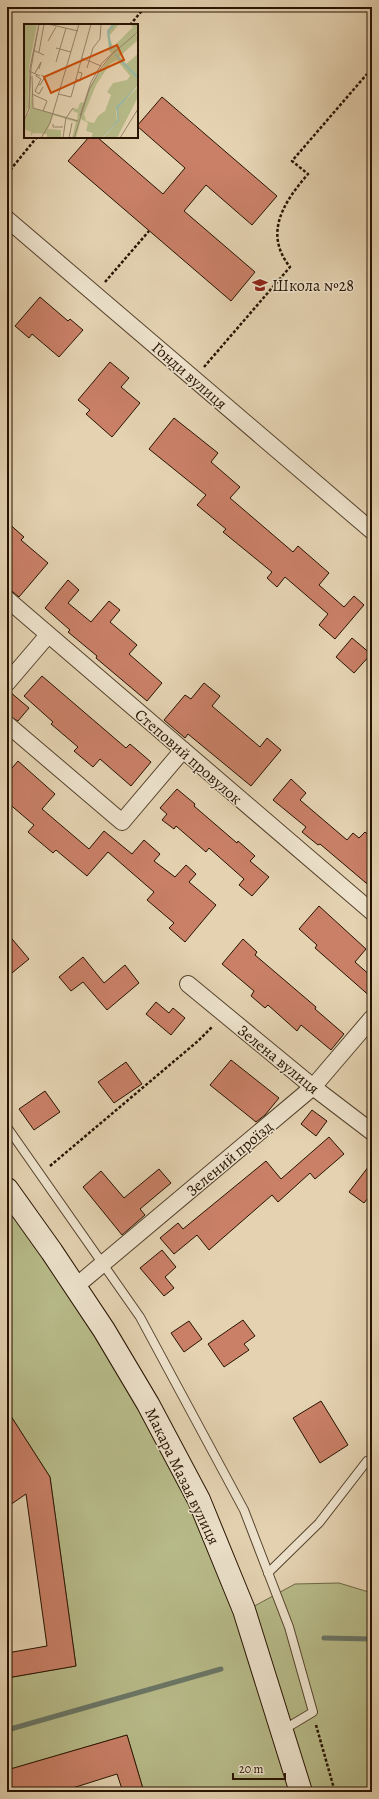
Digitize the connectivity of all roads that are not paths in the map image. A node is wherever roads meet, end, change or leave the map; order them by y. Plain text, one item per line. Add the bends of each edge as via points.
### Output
1 (7, 219) edge
2 (372, 531) edge
3 (7, 599) edge
4 (48, 635) junction
5 (7, 683) edge
6 (7, 724) edge
7 (183, 750) junction
8 (372, 912) edge
9 (188, 984) dead end
10 (372, 1018) edge
11 (313, 1087) junction
12 (7, 1127) edge
13 (372, 1132) edge
14 (7, 1189) edge
15 (103, 1264) junction
16 (75, 1287) junction
17 (367, 1461) dead end
18 (268, 1573) junction
19 (282, 1730) junction
20 (301, 1792) edge

1 - 2 street, Гонди вулиця
3 - 4 street, Степовий провулок
4 - 5 street
4 - 7 street, Степовий провулок
6 - 7 street via 122,822
7 - 8 street, Степовий провулок
9 - 11 street, Зелена вулиця
10 - 11 street, Зелений проїзд
11 - 13 street, Зелена вулиця
11 - 15 street, Зелений проїзд
12 - 15 lane
14 - 16 main road, Макара Мазая вулиця
15 - 16 street, Зелений проїзд
15 - 18 lane via 140,1317 244,1510
16 - 19 main road, Макара Мазая вулиця via 148,1404 198,1500 244,1610
17 - 18 lane via 319,1523
18 - 19 lane via 289,1627 313,1712
19 - 20 main road, Макара Мазая вулиця

